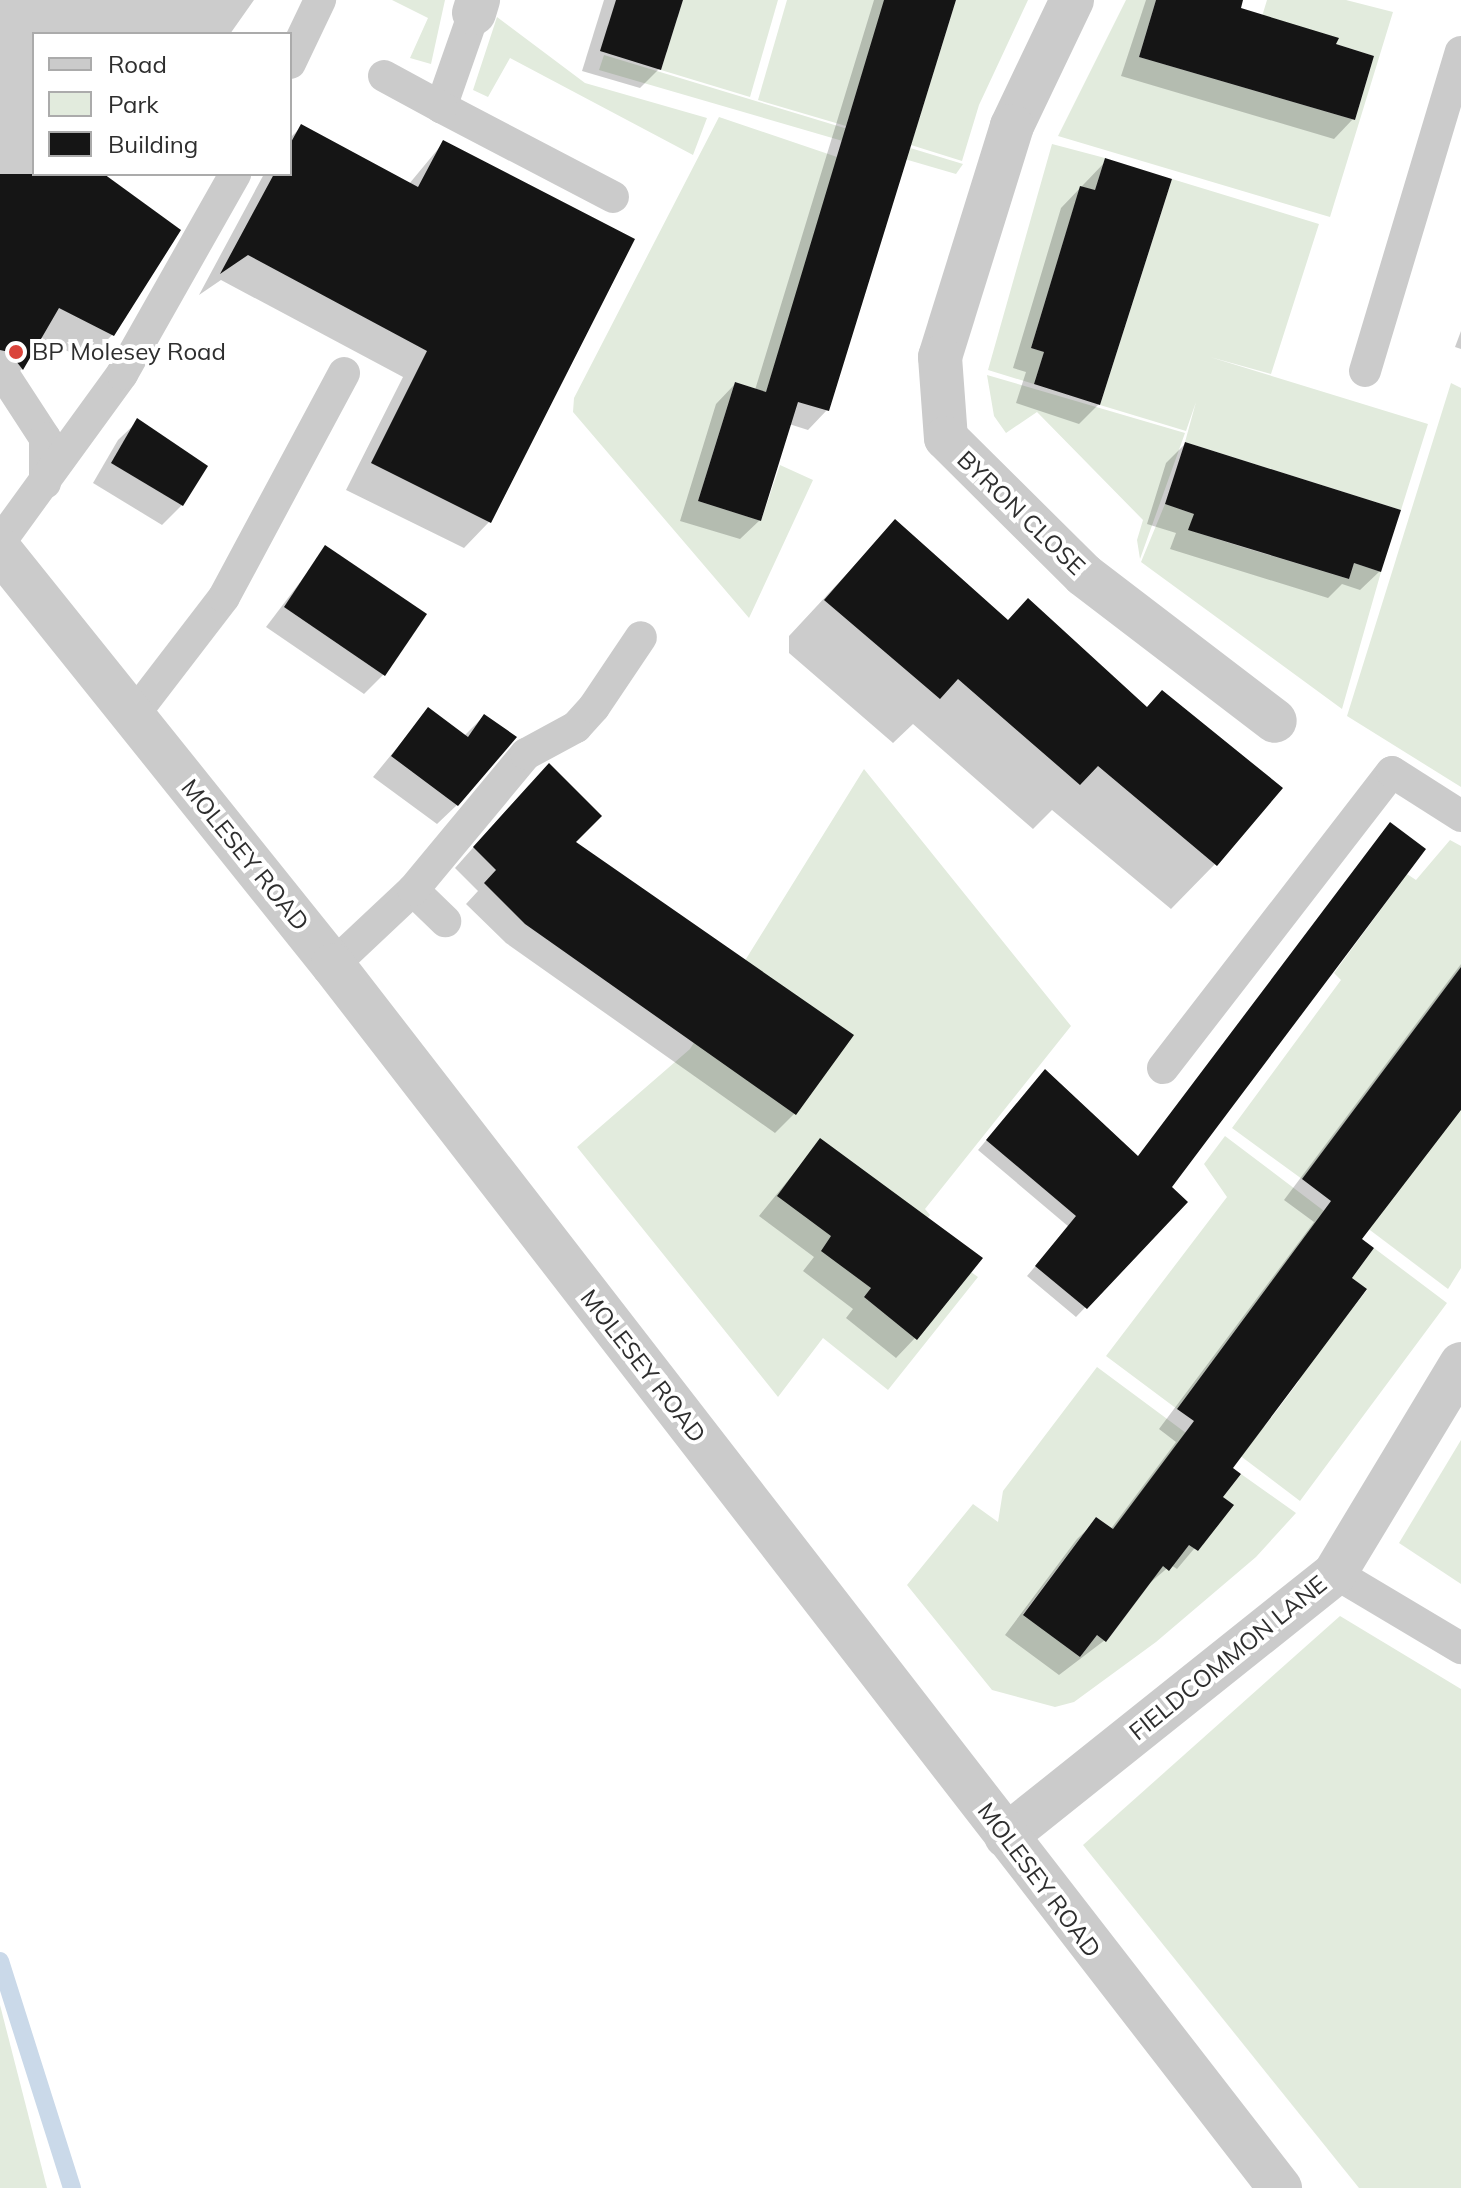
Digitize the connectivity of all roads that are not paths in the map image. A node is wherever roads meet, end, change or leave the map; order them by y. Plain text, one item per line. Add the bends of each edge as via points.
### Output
1 (320, 0) edge
2 (1072, 0) edge
3 (476, 6) edge
4 (1461, 52) edge
5 (292, 59) edge
6 (384, 76) dead end
7 (441, 107) junction
8 (223, 178) edge
9 (613, 197) dead end
10 (0, 369) edge
11 (1365, 371) dead end
12 (344, 373) dead end
13 (45, 483) junction
14 (0, 542) edge
15 (0, 550) edge
16 (641, 637) dead end
17 (132, 717) junction
18 (1275, 721) dead end
19 (1461, 816) edge
20 (413, 890) junction
21 (445, 921) dead end
22 (333, 965) junction
23 (1163, 1068) dead end
24 (1461, 1364) edge
25 (1335, 1573) junction
26 (1461, 1648) edge
27 (1006, 1836) junction
28 (1280, 2188) edge

1 - 5 lane
2 - 18 street, BYRON CLOSE via 1012,126 940,357 946,438 1084,575
3 - 7 lane
4 - 11 lane
6 - 7 lane
7 - 9 lane
8 - 13 lane via 122,374
10 - 13 lane via 45,438
12 - 17 lane via 224,597
13 - 14 lane
15 - 17 street, MOLESEY ROAD
16 - 20 lane via 576,727 526,754
17 - 22 street, MOLESEY ROAD
19 - 23 lane via 1392,772
20 - 21 lane
20 - 22 lane
22 - 27 street, MOLESEY ROAD
24 - 25 street, FIELDCOMMON LANE
25 - 26 lane
25 - 27 street, FIELDCOMMON LANE
27 - 28 street, MOLESEY ROAD

